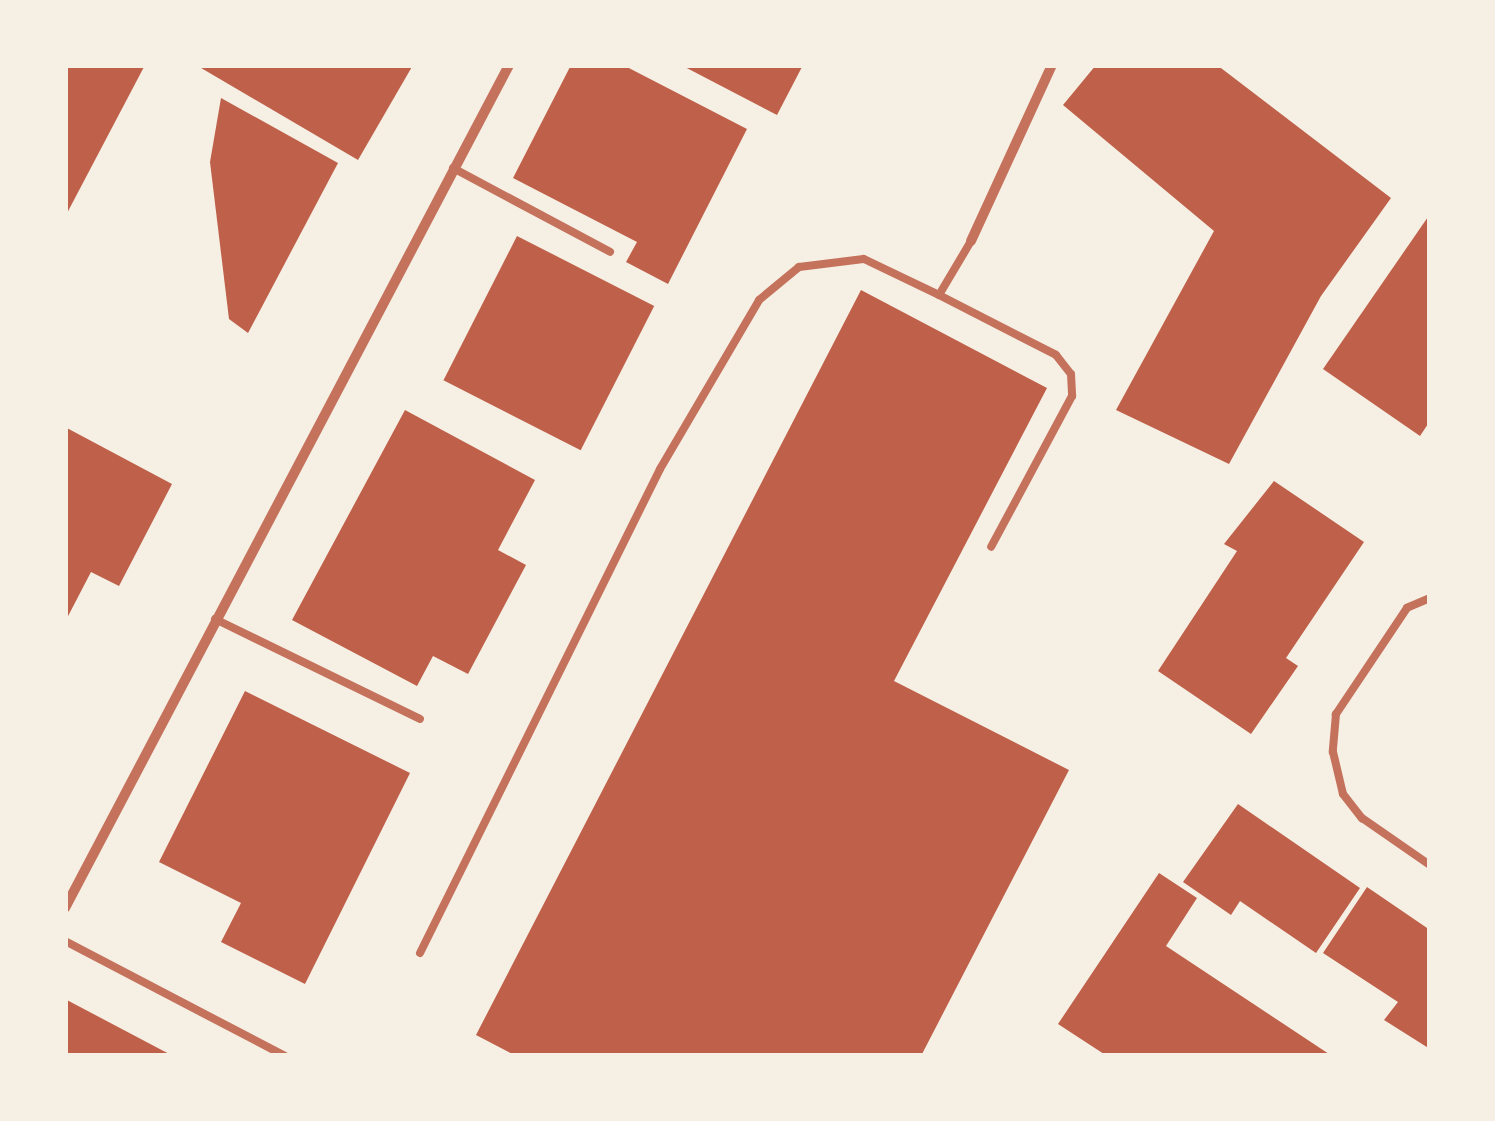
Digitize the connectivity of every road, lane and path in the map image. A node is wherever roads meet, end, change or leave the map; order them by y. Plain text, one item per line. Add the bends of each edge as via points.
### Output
1 (508, 65) edge
2 (1052, 65) edge
3 (453, 168) junction
4 (972, 241) joint
5 (610, 252) dead end
6 (939, 295) junction
7 (991, 547) dead end
8 (1430, 598) edge
9 (216, 619) junction
10 (420, 719) dead end
11 (1430, 866) edge
12 (65, 908) edge
13 (65, 941) edge
14 (420, 953) dead end
15 (284, 1056) edge

1 - 3 street
2 - 4 street
3 - 5 lane
3 - 9 street
4 - 6 lane
6 - 7 lane via 1056,355 1070,374 1072,396
6 - 14 lane via 864,259 798,268 759,300 660,470
8 - 11 lane via 1407,608 1336,714 1333,752 1343,794 1362,818
9 - 10 lane
9 - 12 street
13 - 15 lane

